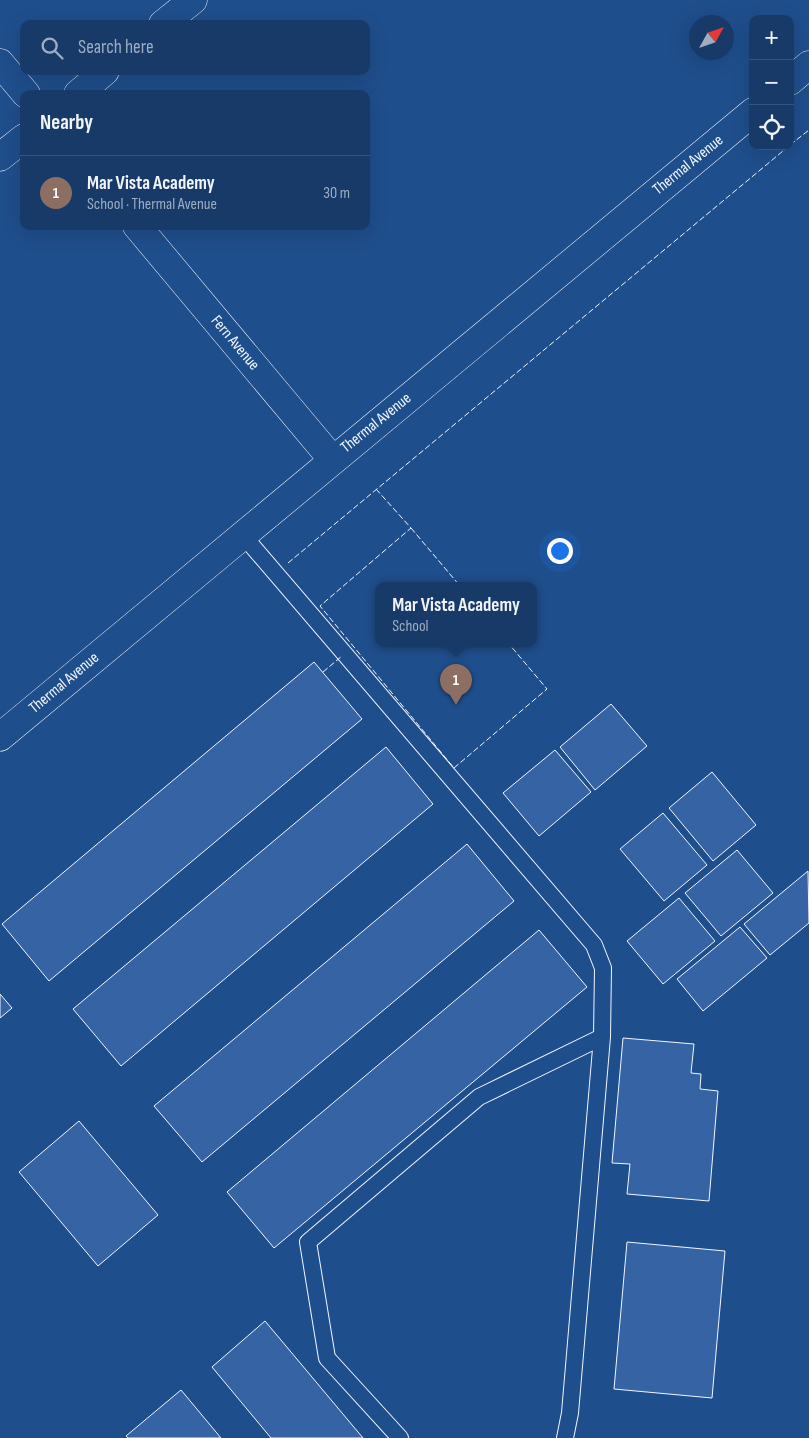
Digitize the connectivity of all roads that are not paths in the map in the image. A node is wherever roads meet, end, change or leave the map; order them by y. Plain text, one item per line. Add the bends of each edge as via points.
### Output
1 (193, 0) edge
2 (168, 20) edge
3 (0, 63) edge
4 (809, 65) edge
5 (100, 75) edge
6 (794, 78) edge
7 (23, 90) edge
8 (83, 90) edge
9 (749, 115) edge
10 (20, 141) edge
11 (0, 158) edge
12 (140, 230) edge
13 (332, 459) junction
14 (242, 534) junction
15 (0, 737) edge
16 (602, 1037) junction
17 (400, 1438) edge
18 (565, 1438) edge

1 - 2 street
3 - 7 street
4 - 6 street
5 - 8 street
9 - 13 street, Thermal Avenue
10 - 11 street
12 - 13 street, Fern Avenue
13 - 14 street, Thermal Avenue
14 - 15 street, Thermal Avenue
14 - 16 lane via 594,945 603,968
16 - 17 lane via 479,1097 308,1242 327,1358
16 - 18 lane via 570,1413

